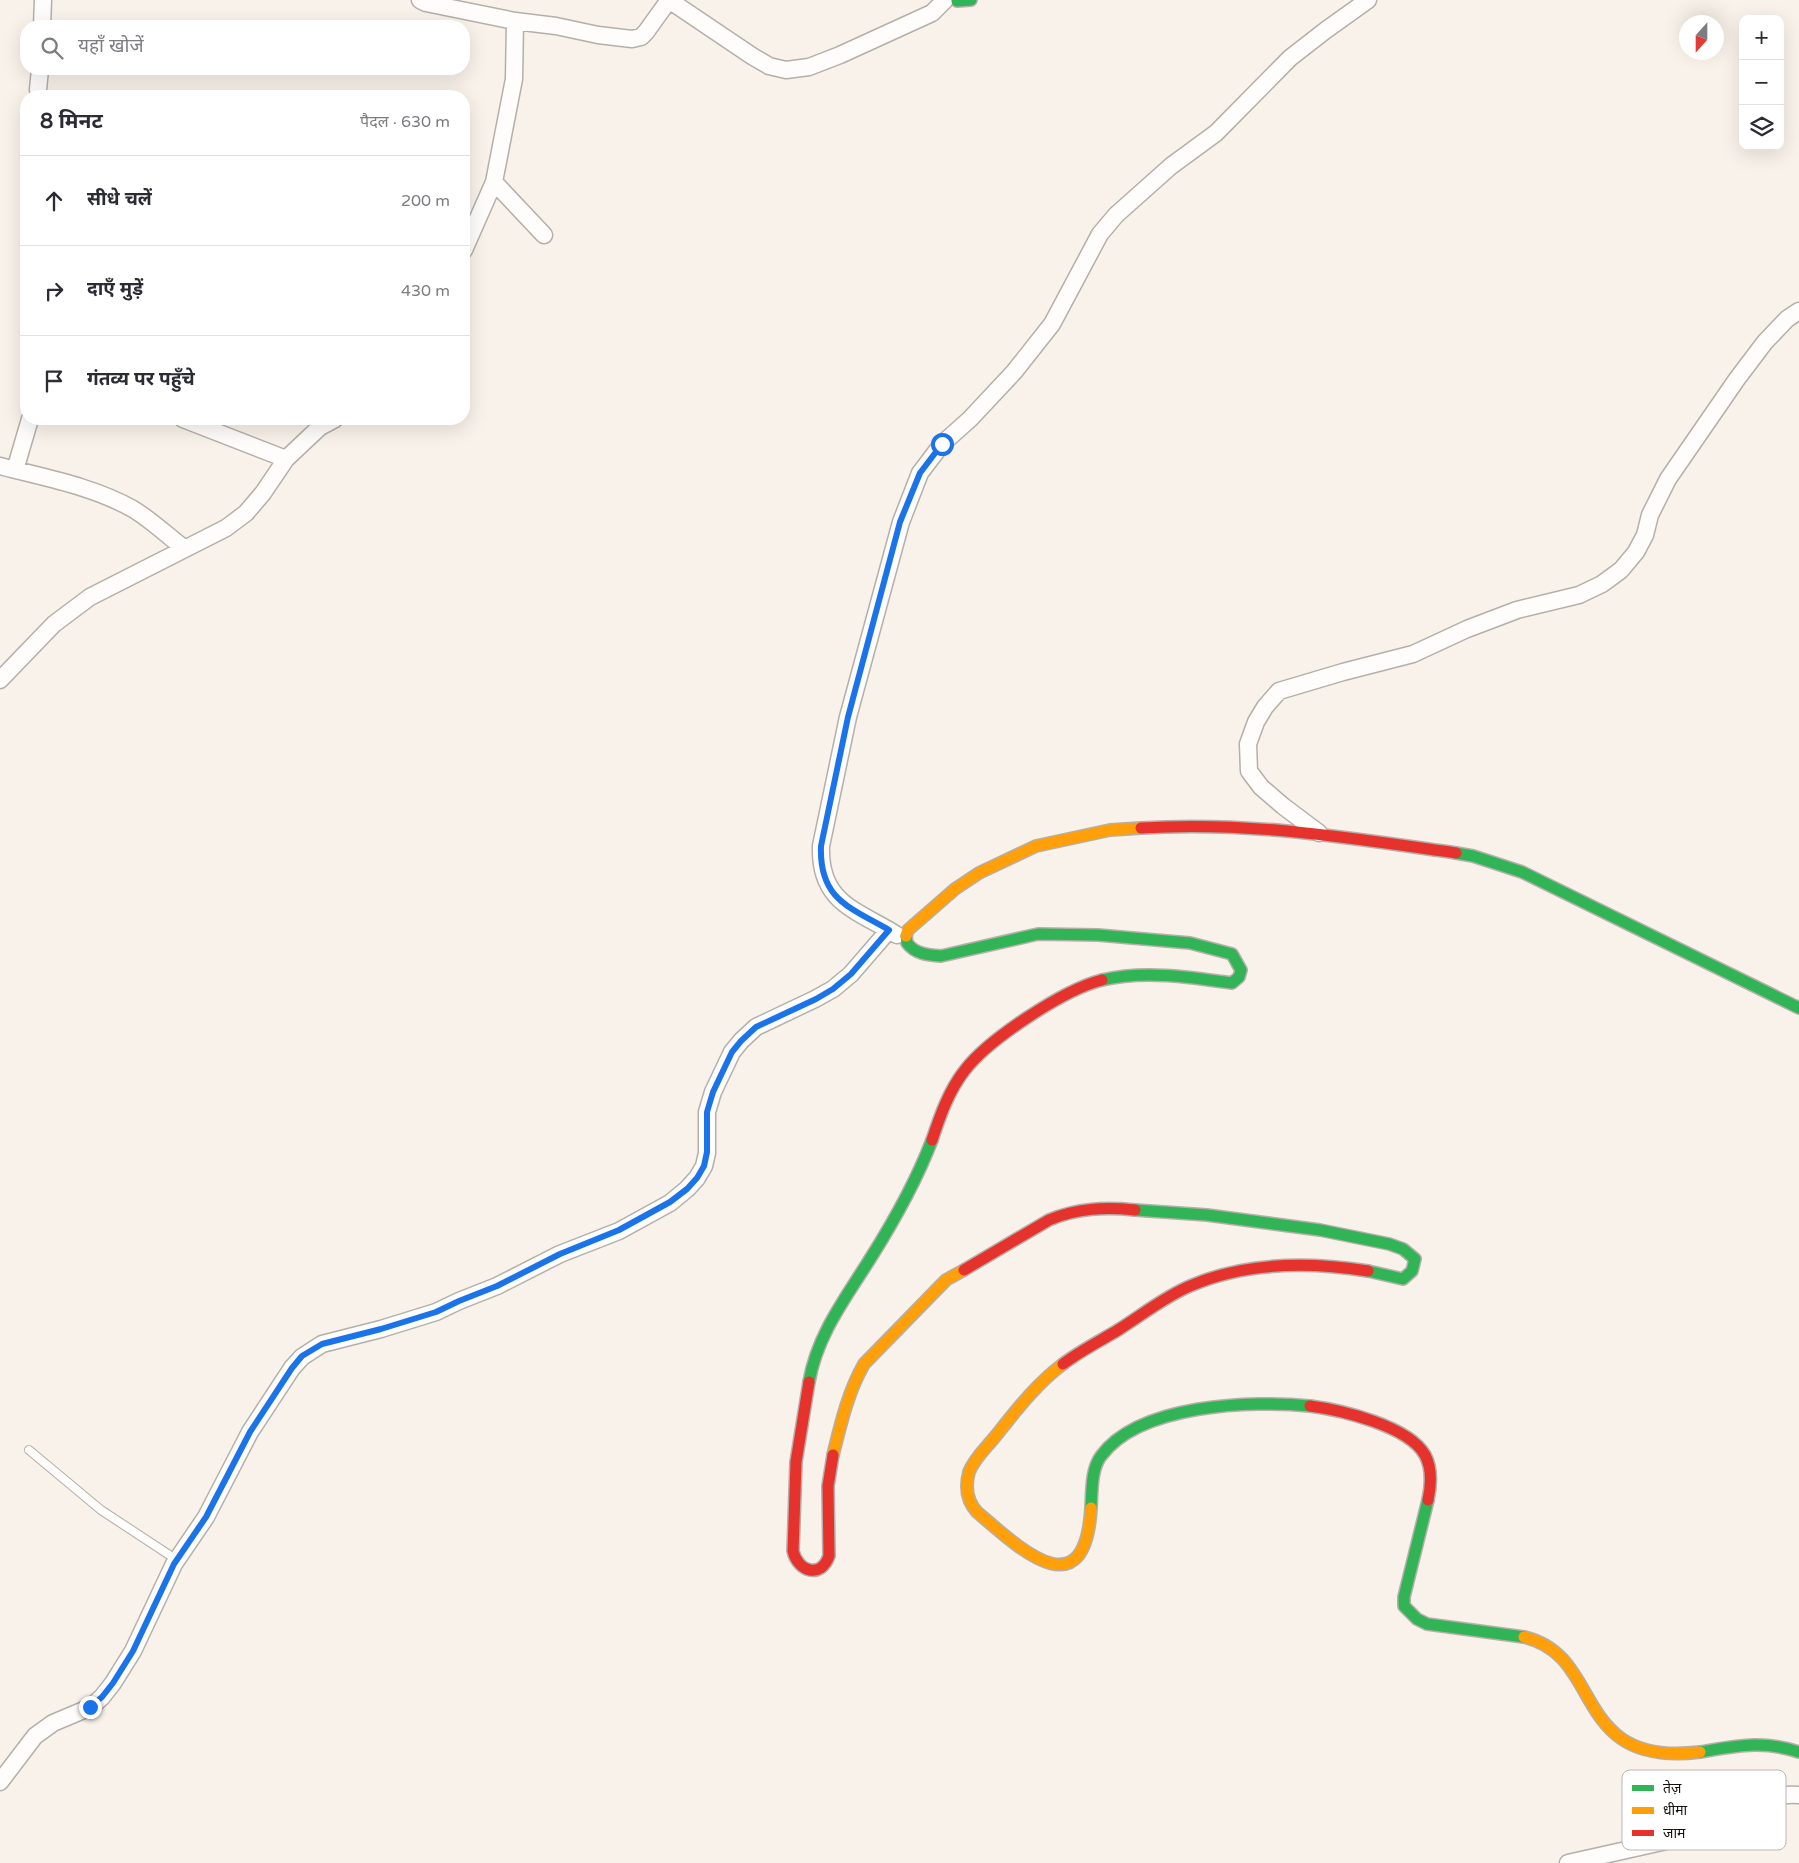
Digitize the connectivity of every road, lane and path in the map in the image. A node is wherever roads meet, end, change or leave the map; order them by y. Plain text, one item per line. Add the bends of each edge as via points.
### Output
1 (43, 0) edge
2 (420, 0) edge
3 (669, 0) edge
4 (957, 0) edge
5 (1368, 0) edge
6 (42, 20) edge
7 (515, 21) junction
8 (39, 75) edge
9 (38, 90) dead end
10 (494, 182) junction
11 (544, 235) dead end
12 (470, 236) edge
13 (1799, 311) edge
14 (27, 425) edge
15 (198, 425) edge
16 (324, 425) edge
17 (286, 459) junction
18 (7, 468) edge
19 (185, 550) junction
20 (0, 680) edge
21 (1320, 834) junction
22 (889, 930) junction
23 (906, 941) junction
24 (1799, 1008) edge
25 (29, 1450) dead end
26 (177, 1560) junction
27 (1799, 1752) edge
28 (0, 1782) edge
29 (1786, 1795) edge
30 (1799, 1795) edge
31 (1626, 1850) edge
32 (1568, 1863) edge

1 - 6 street
2 - 7 street
3 - 4 street via 752,56 769,66 786,70 809,67 840,55
3 - 7 street via 646,32 632,39
5 - 22 street via 1290,58 1216,133 1171,166 1116,215 1100,234 1052,324 1014,372 942,444 920,473 900,522 848,717 821,846 823,876 834,895
7 - 10 street via 514,79
8 - 9 street
10 - 11 street
10 - 12 street
13 - 21 street via 1766,342 1668,479 1650,515 1645,535 1621,570 1579,595 1517,610 1413,654 1279,691 1265,706 1248,744 1250,771 1283,806
14 - 18 street
15 - 17 street
16 - 17 street
17 - 19 street via 246,513
18 - 19 street via 65,482 109,498 134,510
19 - 20 street via 90,597 54,624
21 - 23 street via 1261,828 1171,826 1110,830 1036,846 979,873 955,889 913,925 905,934
21 - 24 street via 1473,856 1522,872
22 - 23 street
22 - 26 street via 851,974 833,989 756,1027 732,1052 707,1112 704,1166 687,1189 670,1202 619,1230 436,1312 322,1344 302,1356 250,1432 206,1517
23 - 27 street via 917,953 942,956 1038,934 1098,935 1215,949 1232,954 1241,970 1239,977 1232,982 1188,977 1140,977 1095,983 1066,995 1014,1028 988,1046 961,1075 951,1091 912,1187 828,1327 812,1366 800,1429 794,1497 793,1551 795,1560 802,1567 820,1569 829,1556 830,1469 855,1380 874,1351 935,1290 956,1274 1049,1220 1080,1210 1167,1211 1320,1230 1403,1248 1411,1254 1415,1266 1403,1279 1322,1266 1283,1266 1213,1277 1170,1295 1067,1360 1028,1394 971,1466 966,1482 971,1507 1032,1556 1048,1564 1062,1566 1084,1551 1098,1460 1122,1434 1159,1418 1225,1406 1286,1404 1346,1412 1397,1431 1415,1442 1428,1457 1429,1495 1404,1597 1404,1606 1417,1619 1427,1624 1539,1640 1562,1657 1608,1729 1624,1742 1650,1752 1671,1754 1764,1744 1785,1746
25 - 26 lane via 101,1510
26 - 28 street via 133,1651 102,1697 90,1707 53,1722 35,1736
29 - 30 street
31 - 32 street

